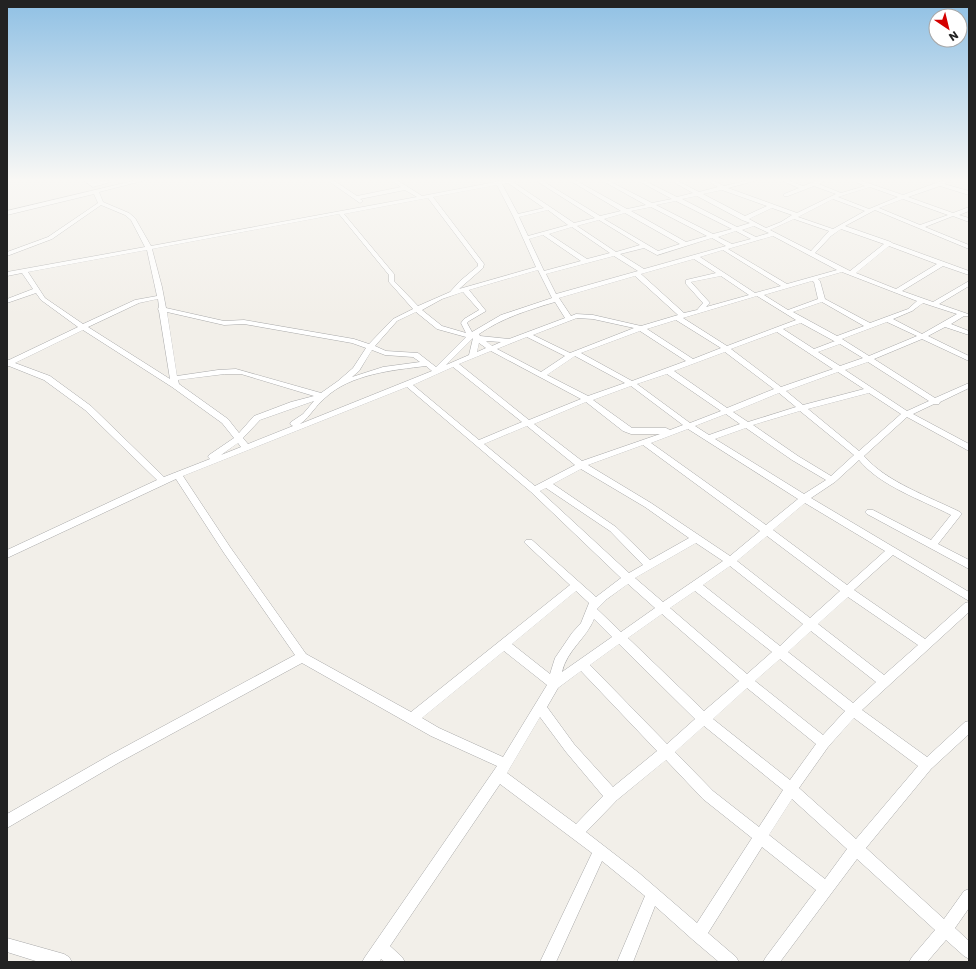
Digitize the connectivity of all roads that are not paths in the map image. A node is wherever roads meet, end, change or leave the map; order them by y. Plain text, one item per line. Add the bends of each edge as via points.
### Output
1 (69, 225) edge
2 (136, 225) edge
3 (270, 225) edge
4 (351, 225) edge
5 (451, 225) edge
6 (520, 225) edge
7 (572, 225) joint
8 (610, 225) edge
9 (651, 225) edge
10 (691, 225) edge
11 (729, 225) edge
12 (751, 225) edge
13 (756, 225) edge
14 (777, 225) edge
15 (819, 225) edge
16 (844, 225) edge
17 (919, 226) edge
18 (841, 227) junction
19 (738, 230) junction
20 (765, 230) junction
21 (834, 231) junction
22 (544, 233) junction
23 (773, 234) junction
24 (713, 237) junction
25 (526, 238) junction
26 (756, 239) junction
27 (889, 243) junction
28 (686, 245) junction
29 (644, 246) junction
30 (731, 246) junction
31 (969, 247) edge
32 (149, 248) junction
33 (723, 248) junction
34 (7, 254) edge
35 (616, 254) junction
36 (811, 254) junction
37 (694, 256) junction
38 (587, 262) junction
39 (943, 263) junction
40 (842, 270) junction
41 (24, 271) junction
42 (541, 271) junction
43 (639, 272) junction
44 (852, 273) junction
45 (969, 273) edge
46 (7, 274) edge
47 (722, 274) junction
48 (812, 278) junction
49 (969, 283) edge
50 (786, 286) junction
51 (464, 289) junction
52 (37, 290) junction
53 (897, 291) junction
54 (452, 294) junction
55 (756, 294) junction
56 (160, 298) junction
57 (555, 298) junction
58 (822, 300) junction
59 (7, 301) edge
60 (922, 301) junction
61 (935, 304) junction
62 (417, 308) junction
63 (161, 309) junction
64 (699, 310) junction
65 (788, 312) junction
66 (966, 315) edge
67 (679, 316) junction
68 (568, 319) junction
69 (887, 319) junction
70 (801, 320) junction
71 (488, 323) junction
72 (945, 324) junction
73 (870, 326) junction
74 (466, 327) junction
75 (84, 328) junction
76 (641, 328) junction
77 (778, 329) junction
78 (969, 334) edge
79 (527, 335) junction
80 (474, 336) junction
81 (923, 336) junction
82 (838, 340) junction
83 (511, 342) junction
84 (370, 347) junction
85 (725, 348) junction
86 (492, 349) junction
87 (813, 352) junction
88 (573, 354) junction
89 (472, 356) junction
90 (868, 359) junction
91 (969, 359) edge
92 (692, 362) junction
93 (8, 363) edge
94 (426, 364) junction
95 (454, 364) junction
96 (839, 369) junction
97 (436, 371) junction
98 (668, 371) junction
99 (542, 375) junction
100 (174, 381) junction
101 (342, 383) junction
102 (631, 383) junction
103 (408, 384) junction
104 (969, 385) edge
105 (780, 390) junction
106 (871, 390) junction
107 (322, 396) junction
108 (587, 399) junction
109 (936, 402) junction
110 (803, 408) junction
111 (726, 412) junction
112 (907, 414) junction
113 (528, 423) junction
114 (745, 425) junction
115 (689, 426) junction
116 (673, 431) junction
117 (280, 433) junction
118 (239, 438) junction
119 (708, 438) junction
120 (644, 442) junction
121 (479, 443) junction
122 (246, 447) junction
123 (969, 448) edge
124 (859, 455) junction
125 (581, 465) junction
126 (196, 468) junction
127 (178, 475) junction
128 (163, 480) junction
129 (832, 480) junction
130 (545, 484) junction
131 (534, 490) junction
132 (805, 498) junction
133 (870, 512) dead end
134 (768, 531) junction
135 (696, 538) junction
136 (529, 542) dead end
137 (932, 545) junction
138 (892, 550) junction
139 (7, 554) edge
140 (730, 561) junction
141 (969, 565) edge
142 (650, 566) junction
143 (628, 578) junction
144 (576, 586) junction
145 (696, 586) junction
146 (846, 590) junction
147 (969, 597) edge
148 (969, 606) edge
149 (594, 607) junction
150 (663, 608) junction
151 (809, 624) junction
152 (621, 638) junction
153 (504, 644) junction
154 (926, 644) junction
155 (780, 652) junction
156 (302, 657) junction
157 (582, 665) junction
158 (746, 681) junction
159 (884, 682) junction
160 (554, 684) junction
161 (540, 707) junction
162 (852, 710) junction
163 (703, 718) junction
164 (412, 719) junction
165 (969, 726) edge
166 (824, 743) junction
167 (666, 752) junction
168 (927, 765) junction
169 (503, 769) junction
170 (791, 789) junction
171 (612, 796) junction
172 (7, 821) edge
173 (577, 832) junction
174 (761, 837) junction
175 (857, 848) junction
176 (600, 851) junction
177 (826, 889) junction
178 (653, 894) junction
179 (969, 896) edge
180 (945, 930) junction
181 (698, 935) junction
182 (7, 945) edge
183 (380, 948) junction
184 (969, 951) edge
185 (64, 962) edge
186 (370, 962) edge
187 (397, 962) edge
188 (548, 962) edge
189 (625, 962) edge
190 (732, 962) edge
191 (771, 962) edge
192 (917, 962) edge

1 - 34 street via 50,238
2 - 32 street
3 - 32 street
4 - 62 street via 392,275 391,280
5 - 54 street via 481,264 481,267 461,282
6 - 25 street
7 - 22 street
7 - 35 street
8 - 29 street
9 - 28 street
10 - 24 street
11 - 19 street
12 - 19 street
13 - 20 street
14 - 20 street
15 - 21 street
16 - 18 street
17 - 31 street
18 - 21 street
18 - 27 street
19 - 24 street
19 - 26 street
20 - 23 street
21 - 36 street
22 - 25 street
22 - 38 street
23 - 26 street
23 - 36 street
24 - 28 street
24 - 30 street
25 - 42 street
26 - 30 street
27 - 39 street
27 - 44 street
28 - 29 street via 657,253
29 - 35 street
30 - 33 street
32 - 41 street
32 - 56 street
33 - 37 street
33 - 50 street
35 - 38 street
35 - 43 street
36 - 40 street
37 - 43 street
37 - 47 street
38 - 42 street
39 - 45 street
39 - 53 street
40 - 44 street
40 - 48 street
41 - 46 street
41 - 52 street
42 - 51 street
42 - 57 street
43 - 57 street
43 - 67 street
44 - 53 street
47 - 55 street
47 - 64 street via 688,281 707,303
48 - 50 street
48 - 58 street via 817,281
49 - 61 street
50 - 55 street
51 - 54 street
51 - 74 street via 483,311 466,320
52 - 59 street
52 - 75 street via 48,303
53 - 60 street
54 - 62 street
55 - 64 street
55 - 65 street
56 - 63 street
56 - 75 street via 137,301
57 - 68 street
57 - 71 street
58 - 65 street
58 - 73 street
60 - 61 street
60 - 69 street via 910,310
61 - 66 street
62 - 80 street via 436,325
62 - 84 street via 395,320
63 - 84 street via 224,323 244,322 354,341
63 - 100 street
64 - 67 street
65 - 70 street
66 - 72 street
67 - 76 street
67 - 85 street
68 - 76 street via 576,316 593,317
68 - 79 street
69 - 73 street
69 - 81 street
70 - 77 street
70 - 82 street
71 - 74 street
71 - 80 street
72 - 78 street
72 - 81 street
73 - 82 street
74 - 80 street
75 - 93 street
75 - 100 street
76 - 88 street
76 - 92 street
77 - 85 street
77 - 87 street
79 - 83 street
79 - 88 street
80 - 83 street
80 - 86 street
80 - 89 street
80 - 97 street
81 - 90 street
81 - 91 street
82 - 87 street
82 - 90 street
83 - 86 street
84 - 94 street via 385,354 415,355
84 - 101 street via 356,369
85 - 92 street
85 - 105 street
86 - 89 street
86 - 99 street
87 - 96 street
88 - 99 street
88 - 102 street
89 - 95 street
90 - 96 street
90 - 109 street
92 - 98 street
93 - 128 street via 47,378 88,408
94 - 97 street
94 - 101 street via 383,369
95 - 97 street
95 - 113 street
96 - 105 street
96 - 106 street
97 - 103 street
98 - 102 street
98 - 111 street
99 - 108 street
100 - 107 street via 231,371 245,372
100 - 118 street via 225,421
101 - 107 street
102 - 108 street
102 - 115 street
103 - 117 street
103 - 121 street
104 - 109 street
105 - 110 street
105 - 111 street
106 - 110 street
106 - 112 street
107 - 117 street via 306,416
107 - 118 street via 258,418
108 - 113 street
108 - 116 street via 631,431
109 - 112 street
110 - 114 street
110 - 124 street
111 - 114 street
111 - 115 street
112 - 123 street
112 - 124 street
113 - 121 street
113 - 125 street
114 - 119 street
114 - 129 street
115 - 116 street
115 - 119 street
116 - 120 street
117 - 122 street
118 - 122 street
118 - 126 street
119 - 132 street
120 - 125 street
120 - 134 street
121 - 131 street
122 - 126 street
124 - 129 street
124 - 137 street via 863,462 878,474 957,514
125 - 130 street
125 - 135 street via 648,505
126 - 127 street
127 - 128 street
127 - 156 street
128 - 139 street
129 - 132 street
130 - 131 street
130 - 142 street via 613,529
131 - 143 street
132 - 134 street
132 - 138 street
133 - 137 street
134 - 140 street
134 - 146 street
135 - 140 street
135 - 142 street
136 - 144 street
137 - 141 street
138 - 146 street
138 - 147 street
140 - 145 street
140 - 151 street
142 - 143 street
143 - 149 street via 603,596
143 - 150 street
144 - 149 street
144 - 153 street
145 - 150 street
145 - 155 street
146 - 151 street
146 - 154 street
148 - 154 street
149 - 152 street
149 - 160 street via 586,625 559,661
150 - 152 street
150 - 158 street
151 - 155 street
151 - 159 street
152 - 157 street
152 - 163 street
153 - 160 street
153 - 164 street
154 - 159 street
155 - 158 street
155 - 162 street
156 - 164 street
156 - 172 street via 114,759
157 - 160 street
157 - 167 street
158 - 163 street
158 - 166 street
159 - 162 street
160 - 161 street
161 - 169 street
161 - 171 street via 570,748
162 - 166 street
162 - 168 street
163 - 167 street
163 - 170 street
164 - 169 street
165 - 168 street
166 - 170 street
167 - 171 street
167 - 174 street via 708,794
168 - 175 street
169 - 173 street
169 - 183 street
170 - 174 street
170 - 175 street
171 - 173 street
173 - 176 street
174 - 177 street
174 - 181 street
175 - 177 street
175 - 180 street
176 - 178 street
176 - 188 street
177 - 191 street
178 - 181 street
178 - 189 street
179 - 180 street
180 - 184 street
180 - 192 street
181 - 190 street
182 - 185 street
183 - 186 street
183 - 187 street

